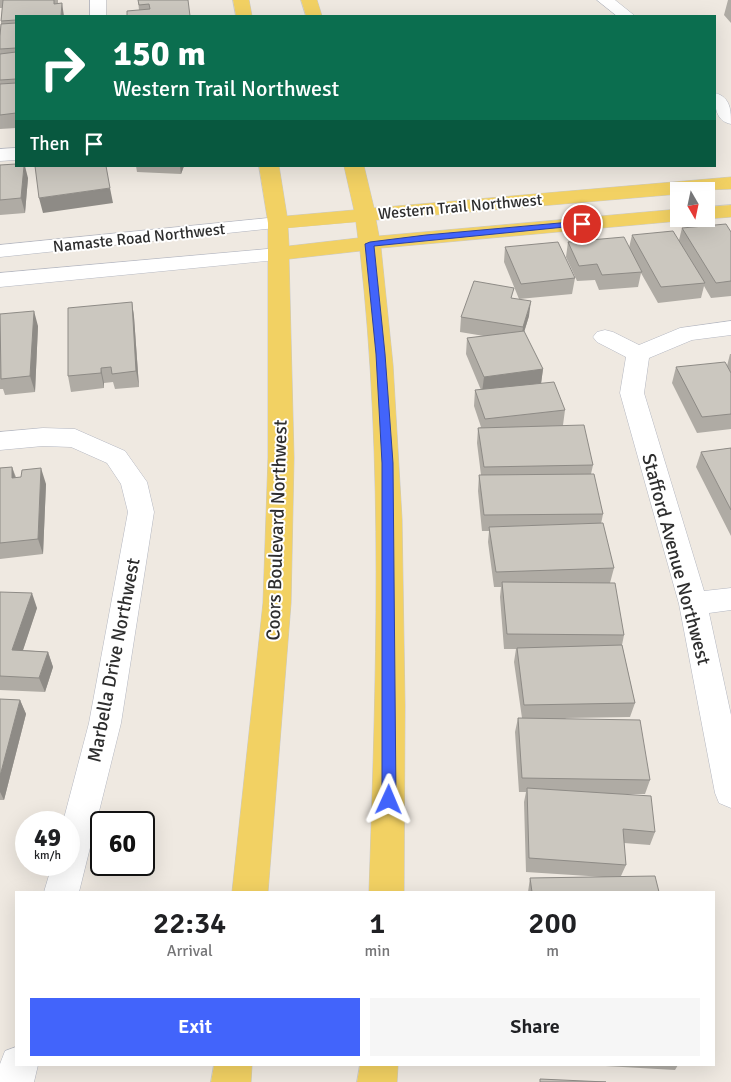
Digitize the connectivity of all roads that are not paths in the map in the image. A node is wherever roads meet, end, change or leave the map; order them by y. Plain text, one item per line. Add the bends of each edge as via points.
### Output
1 (98, 0) edge
2 (242, 0) edge
3 (309, 0) edge
4 (605, 0) edge
5 (98, 15) edge
6 (244, 15) edge
7 (314, 15) edge
8 (626, 15) edge
9 (719, 99) edge
10 (731, 119) edge
11 (15, 154) edge
12 (0, 155) edge
13 (269, 167) edge
14 (354, 167) edge
15 (731, 183) edge
16 (731, 211) edge
17 (715, 212) edge
18 (365, 214) junction
19 (670, 216) edge
20 (278, 224) junction
21 (370, 244) junction
22 (0, 251) edge
23 (278, 254) junction
24 (0, 280) edge
25 (731, 328) edge
26 (604, 337) dead end
27 (638, 354) junction
28 (0, 441) edge
29 (731, 600) edge
30 (692, 604) junction
31 (731, 793) edge
32 (62, 891) edge
33 (250, 891) edge
34 (387, 891) edge
35 (19, 1066) edge
36 (233, 1066) edge
37 (378, 1066) edge
38 (14, 1082) edge
39 (231, 1082) edge
40 (377, 1082) edge

1 - 5 street
2 - 6 main road
3 - 7 main road
4 - 8 street
9 - 10 street
11 - 12 street
13 - 20 main road, Coors Boulevard Northwest
14 - 18 main road
15 - 18 main road, Western Trail Northwest
16 - 17 main road
18 - 20 main road, Western Trail Northwest
18 - 21 main road
19 - 21 main road, Western Trail Northwest
20 - 22 street, Namaste Road Northwest
20 - 23 main road, Coors Boulevard Northwest
21 - 23 main road, Western Trail Northwest
21 - 34 main road via 388,463 390,745
23 - 24 street, Namaste Road Northwest
23 - 33 main road, Coors Boulevard Northwest via 281,458 277,603
25 - 27 street via 688,333
26 - 27 street
27 - 30 street, Stafford Avenue Northwest via 632,393
28 - 32 street, Marbella Drive Northwest via 75,438 116,457 134,482 141,512 105,723
29 - 30 street
30 - 31 street, Stafford Avenue Northwest
35 - 38 street
36 - 39 main road
37 - 40 main road

